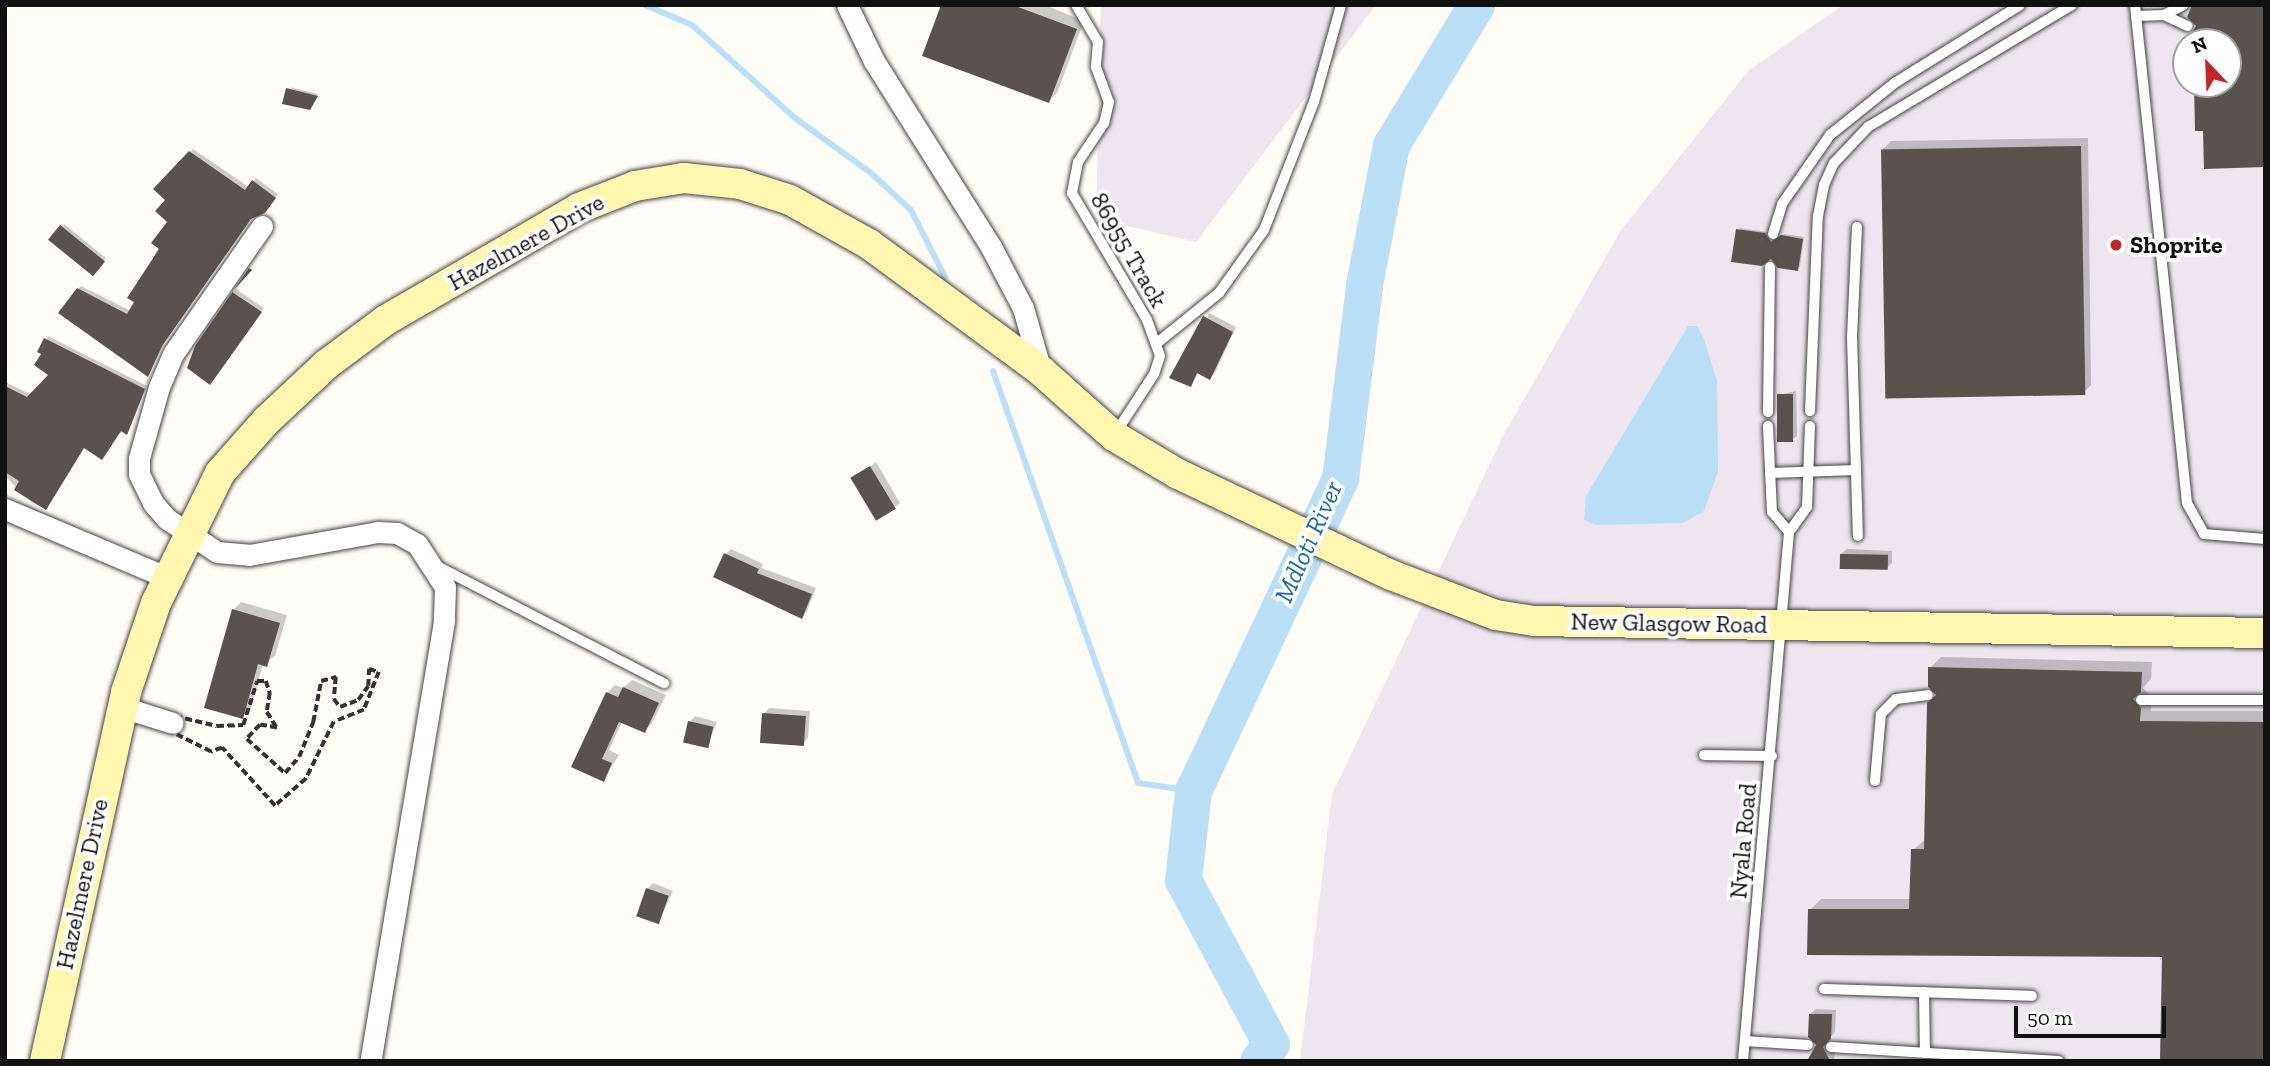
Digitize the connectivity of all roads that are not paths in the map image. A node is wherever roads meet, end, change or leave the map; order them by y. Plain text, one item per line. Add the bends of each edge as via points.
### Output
1 (847, 5) edge
2 (1076, 5) edge
3 (1341, 5) edge
4 (2020, 5) edge
5 (2072, 5) edge
6 (2185, 5) edge
7 (2136, 10) edge
8 (2164, 15) junction
9 (2188, 26) dead end
10 (262, 226) dead end
11 (1857, 227) dead end
12 (1773, 234) dead end
13 (1770, 267) dead end
14 (1157, 343) junction
15 (1041, 371) junction
16 (1810, 411) dead end
17 (1768, 412) dead end
18 (1768, 426) dead end
19 (1810, 426) dead end
20 (1114, 436) junction
21 (1856, 470) junction
22 (1808, 472) junction
23 (1770, 473) junction
24 (5, 509) edge
25 (1790, 532) junction
26 (187, 536) junction
27 (1858, 536) dead end
28 (2265, 539) edge
29 (433, 563) junction
30 (168, 578) junction
31 (1783, 625) junction
32 (2265, 633) edge
33 (664, 683) dead end
34 (1928, 695) dead end
35 (2141, 700) dead end
36 (2265, 700) edge
37 (122, 707) junction
38 (173, 723) road end
39 (1704, 755) dead end
40 (1772, 756) junction
41 (1875, 781) dead end
42 (1824, 989) dead end
43 (1924, 992) junction
44 (2032, 996) dead end
45 (1745, 1041) junction
46 (1808, 1045) dead end
47 (1831, 1047) dead end
48 (1925, 1052) junction
49 (1888, 1055) edge
50 (45, 1061) edge
51 (370, 1061) edge
52 (1743, 1061) edge
53 (2059, 1061) edge

1 - 15 street via 874,61 998,259 1023,308
2 - 14 lane, 86955 Track via 1098,41 1096,67 1109,102 1104,123 1077,162 1072,193
3 - 14 lane via 1314,102 1264,230 1219,293
4 - 12 lane via 1907,75 1839,126 1795,183
5 - 16 lane via 1868,127 1835,163 1824,185 1818,216
6 - 8 lane
7 - 8 lane
7 - 28 lane via 2187,503 2204,534
8 - 9 lane
10 - 26 street via 173,354 139,458 139,474 153,503
11 - 21 lane via 1852,337
13 - 17 lane
14 - 20 lane, 86955 Track via 1160,356 1154,374
15 - 20 street, Hazelmere Drive
15 - 26 street, Hazelmere Drive via 869,244 790,200 740,184 684,178 635,186 579,208 386,320 327,364 266,421 220,473
18 - 23 lane
19 - 22 lane
20 - 31 street, New Glasgow Road via 1178,474 1391,576 1483,611 1533,621
21 - 22 lane
21 - 27 lane
22 - 23 lane
22 - 25 lane via 1807,507
23 - 25 lane via 1772,512
24 - 30 street
25 - 31 lane, Nyala Road
26 - 29 street via 217,552 249,555 397,533 417,544
26 - 30 street, Hazelmere Drive
29 - 33 lane
29 - 51 street via 444,587 444,621
30 - 37 street, Hazelmere Drive
31 - 32 street, New Glasgow Road
31 - 40 lane, Nyala Road
34 - 41 lane via 1896,699 1881,715
35 - 36 lane
37 - 38 street
37 - 50 street, Hazelmere Drive
39 - 40 lane
40 - 45 lane, Nyala Road
42 - 43 lane
43 - 44 lane
43 - 48 lane
45 - 46 lane
45 - 52 lane, Nyala Road
47 - 49 lane
48 - 49 lane
48 - 53 lane

